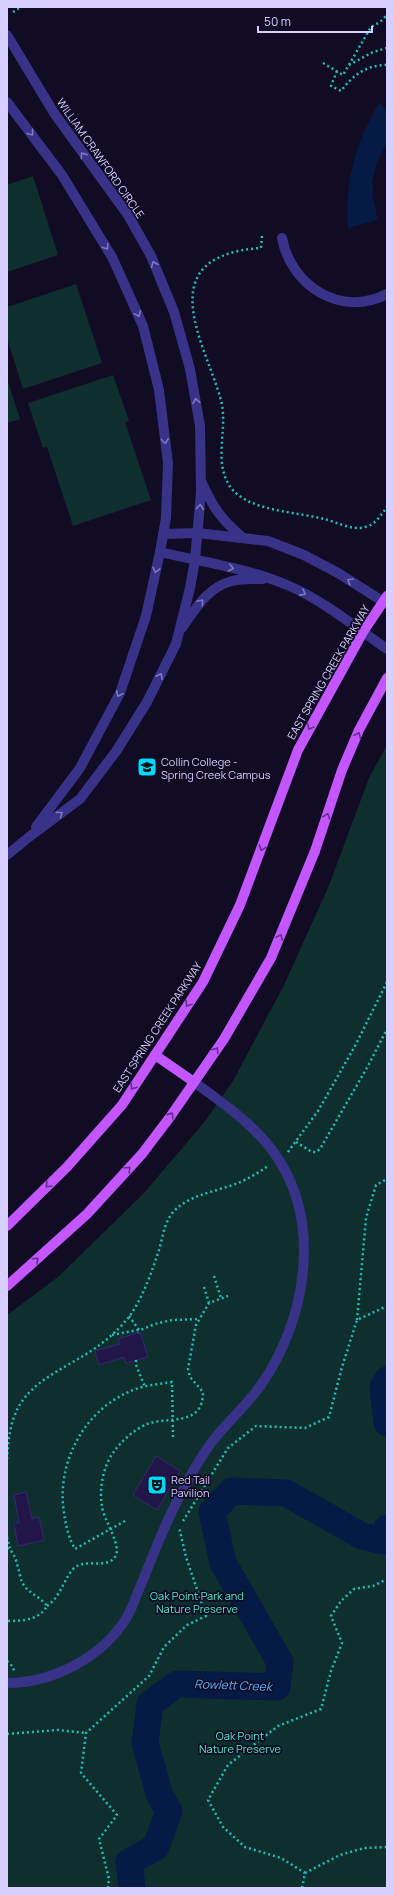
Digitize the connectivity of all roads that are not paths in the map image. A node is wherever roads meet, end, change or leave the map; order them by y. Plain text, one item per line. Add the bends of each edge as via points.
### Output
1 (7, 35) edge
2 (7, 102) edge
3 (282, 238) dead end
4 (387, 294) edge
5 (201, 481) junction
6 (197, 533) junction
7 (162, 534) junction
8 (244, 538) junction
9 (160, 552) junction
10 (195, 560) junction
11 (267, 578) junction
12 (386, 600) edge
13 (363, 632) junction
14 (179, 633) junction
15 (387, 649) edge
16 (387, 678) edge
17 (28, 837) junction
18 (7, 855) edge
19 (155, 1055) junction
20 (194, 1082) junction
21 (7, 1226) edge
22 (7, 1286) edge
23 (7, 1683) edge

5 -> 1 lane, WILLIAM CRAWFORD CIRCLE via 200,426 190,370 174,312 150,256 128,215 54,113
2 -> 7 lane, WILLIAM CRAWFORD CIRCLE via 62,175 112,257 143,326 159,390 168,463 166,518
3 - 4 lane via 293,269 308,285 321,293 345,302 367,301
6 -> 5 lane, WILLIAM CRAWFORD CIRCLE
5 - 8 lane via 217,512
6 - 7 lane
6 - 8 lane
6 - 10 lane, WILLIAM CRAWFORD CIRCLE
7 - 9 lane, WILLIAM CRAWFORD CIRCLE
12 -> 8 lane via 304,555 268,541
9 - 10 lane
9 -> 17 lane, WILLIAM CRAWFORD CIRCLE via 146,616 120,693 80,768
10 -> 11 lane
10 - 14 lane, WILLIAM CRAWFORD CIRCLE
11 -> 13 lane via 287,585 319,602
14 -> 11 lane via 212,589 233,581
12 - 13 main road, EAST SPRING CREEK PARKWAY
13 - 15 lane
13 -> 19 main road, EAST SPRING CREEK PARKWAY via 298,750 240,905 208,970
17 -> 14 lane, WILLIAM CRAWFORD CIRCLE via 80,799 117,750 147,702
20 -> 16 main road via 224,1039 271,958 315,852 342,770 359,730
17 - 18 lane, WILLIAM CRAWFORD CIRCLE
19 - 20 main road
19 -> 21 main road, EAST SPRING CREEK PARKWAY via 122,1105 67,1167
22 -> 20 main road via 87,1214 132,1165
20 - 23 lane via 244,1121 278,1159 298,1198 304,1233 303,1281 288,1334 261,1384 219,1433 182,1491 127,1617 110,1638 91,1655 68,1669 43,1678

